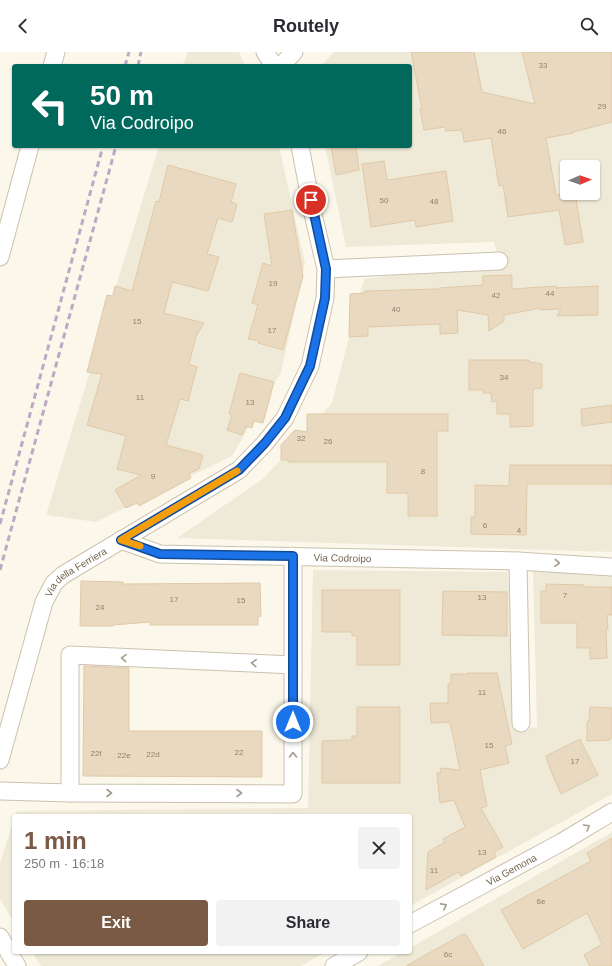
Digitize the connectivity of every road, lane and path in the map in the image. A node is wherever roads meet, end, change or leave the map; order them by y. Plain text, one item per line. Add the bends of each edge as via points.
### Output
1 (56, 52) edge
2 (265, 52) edge
3 (294, 52) edge
4 (53, 64) edge
5 (273, 64) edge
6 (283, 64) edge
7 (29, 148) edge
8 (300, 148) edge
9 (0, 257) edge
10 (499, 261) dead end
11 (326, 269) junction
12 (121, 540) junction
13 (293, 556) junction
14 (518, 561) junction
15 (612, 567) edge
16 (293, 665) junction
17 (521, 723) dead end
18 (0, 760) edge
19 (0, 791) edge
20 (70, 793) junction
21 (612, 812) edge
22 (412, 923) edge
23 (0, 937) edge
24 (355, 954) edge
25 (17, 966) edge
26 (334, 966) edge

1 - 4 street
2 - 5 street
3 - 6 street
7 - 9 street
8 - 11 street, Via della Ferriera
10 - 11 street
11 - 12 street, Via della Ferriera via 325,298 310,366 285,418 239,470
12 - 13 street, Via Codroipo via 160,554
12 - 18 street, Via della Ferriera via 54,583 44,602
13 - 14 street, Via Codroipo
13 - 16 street
14 -> 15 street, Via Codroipo
14 - 17 street
20 -> 16 street via 293,794
16 -> 20 street via 70,655
19 - 20 street
22 -> 21 street, Via Gemona
23 - 25 street
24 - 26 street

